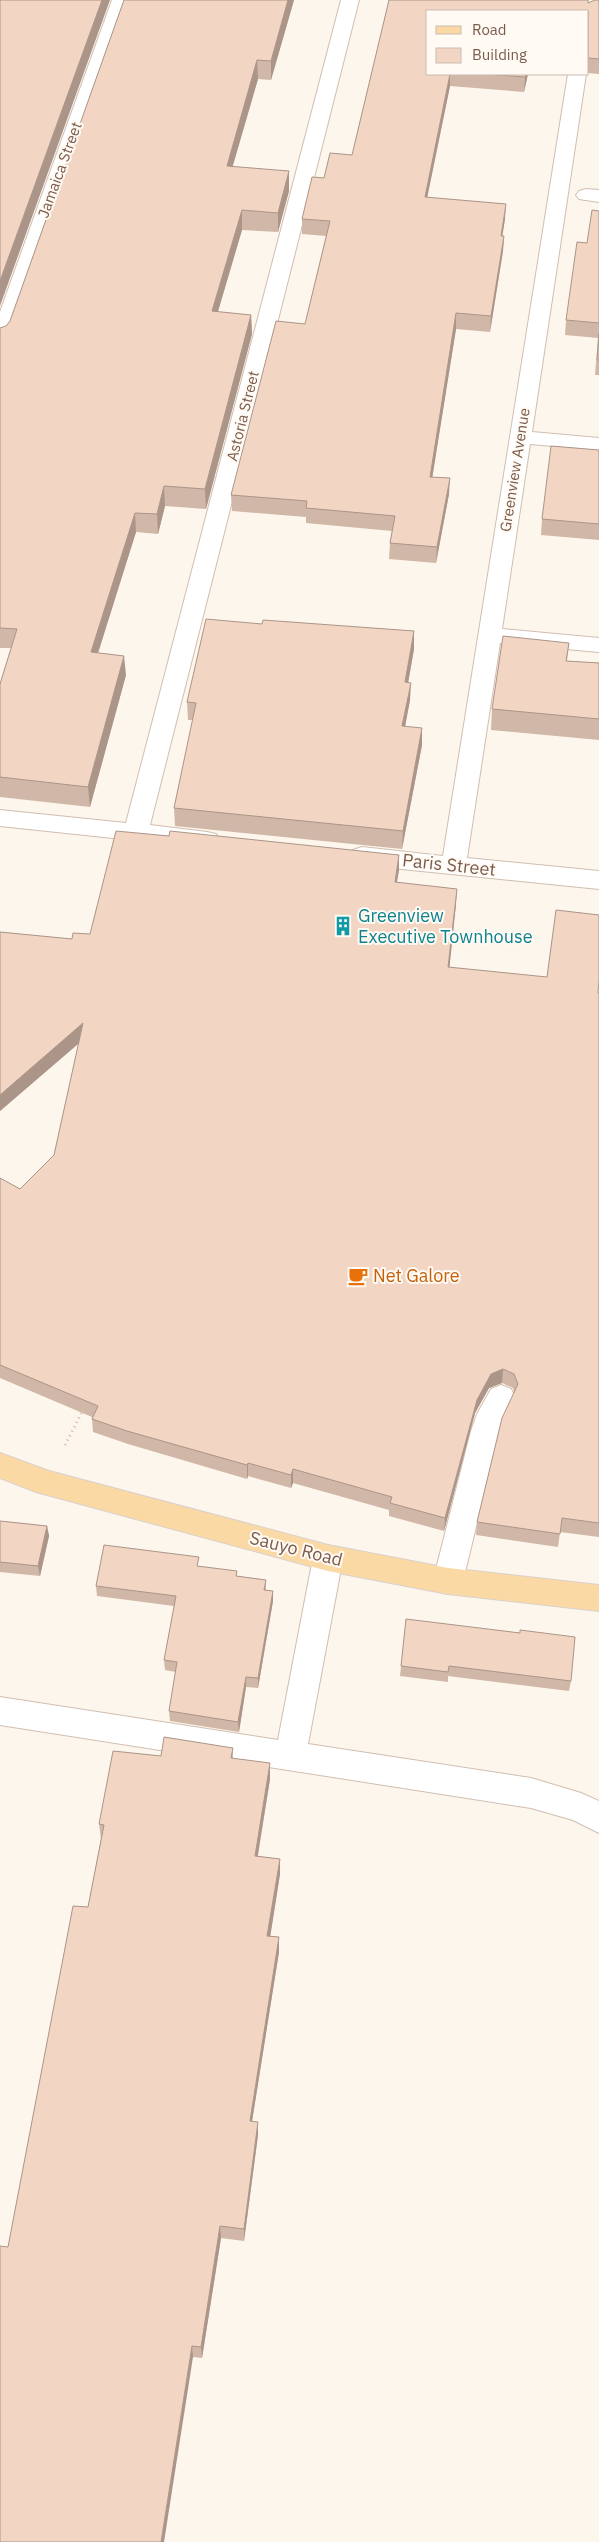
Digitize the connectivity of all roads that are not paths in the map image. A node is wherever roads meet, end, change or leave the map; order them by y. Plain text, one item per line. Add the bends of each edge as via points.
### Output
1 (120, 0) edge
2 (350, 0) edge
3 (576, 75) edge
4 (0, 340) edge
5 (520, 437) junction
6 (599, 444) edge
7 (490, 635) junction
8 (599, 645) edge
9 (0, 818) edge
10 (136, 832) junction
11 (226, 842) edge
12 (345, 854) edge
13 (454, 865) junction
14 (599, 880) edge
15 (501, 1398) dead end
16 (0, 1465) edge
17 (328, 1558) junction
18 (448, 1580) junction
19 (599, 1598) edge
20 (0, 1711) edge
21 (290, 1756) junction
22 (599, 1818) edge

1 - 4 street, Jamaica Street
2 - 10 street, Astoria Street
3 - 5 street, Greenview Avenue
5 - 6 street
5 - 7 street, Greenview Avenue
7 - 8 street
7 - 13 street, Greenview Avenue
9 - 10 street
10 - 11 street
12 - 13 street, Paris Street
13 - 14 street, Paris Street
15 - 18 street via 485,1431
16 - 17 main road, Sauyo Road via 46,1483
17 - 18 main road, Sauyo Road
17 - 21 street
18 - 19 main road, Sauyo Road
20 - 21 street
21 - 22 street via 531,1794 581,1808

